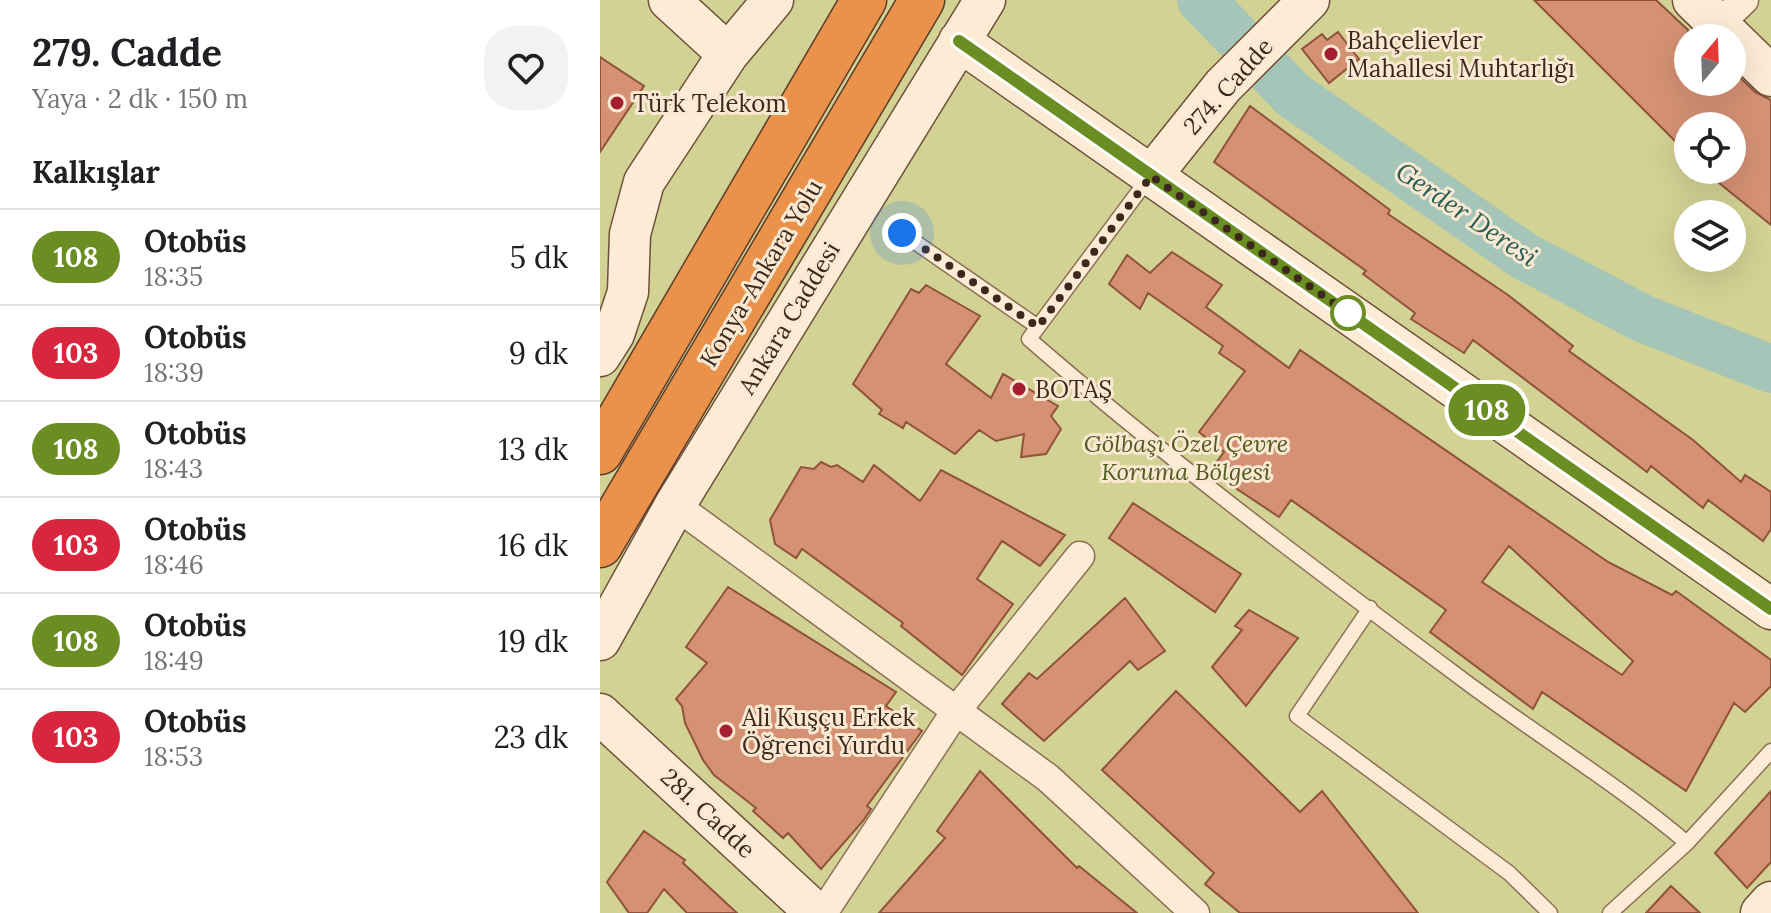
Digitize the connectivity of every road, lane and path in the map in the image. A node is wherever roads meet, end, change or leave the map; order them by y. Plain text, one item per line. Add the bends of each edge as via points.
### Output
1 (669, 0) edge
2 (773, 0) edge
3 (864, 0) edge
4 (985, 0) edge
5 (1309, 0) edge
6 (922, 2) edge
7 (1719, 8) edge
8 (959, 41) junction
9 (728, 54) junction
10 (1771, 76) edge
11 (1151, 176) junction
12 (902, 233) dead end
13 (1038, 327) junction
14 (600, 356) edge
15 (600, 452) edge
16 (675, 505) junction
17 (600, 545) edge
18 (1080, 556) dead end
19 (1370, 608) junction
20 (1771, 609) edge
21 (600, 640) edge
22 (956, 711) junction
23 (600, 714) edge
24 (1771, 751) edge
25 (1687, 843) junction
26 (1771, 902) edge
27 (816, 913) edge
28 (823, 913) edge
29 (1195, 913) edge
30 (1550, 913) edge
31 (1610, 913) edge
32 (1761, 913) edge

1 - 9 street
2 - 9 street
3 - 15 highway
4 - 8 street, Ankara Caddesi
5 - 11 street, 274. Cadde via 1223,86
6 - 17 highway, Konya-Ankara Yolu
7 - 10 street
8 - 11 street
8 - 16 street, Ankara Caddesi
9 - 14 street via 644,182 630,234 628,292 614,334
11 - 13 lane
11 - 20 street
12 - 13 lane
13 - 19 lane via 1029,339 1106,406
16 - 21 street, Ankara Caddesi
16 - 22 street
18 - 22 street
19 - 25 lane
19 - 30 lane via 1297,716 1509,873
22 - 28 street
22 - 29 street via 1048,778
23 - 27 street, 281. Cadde
24 - 25 lane
25 - 31 lane
26 - 32 street

